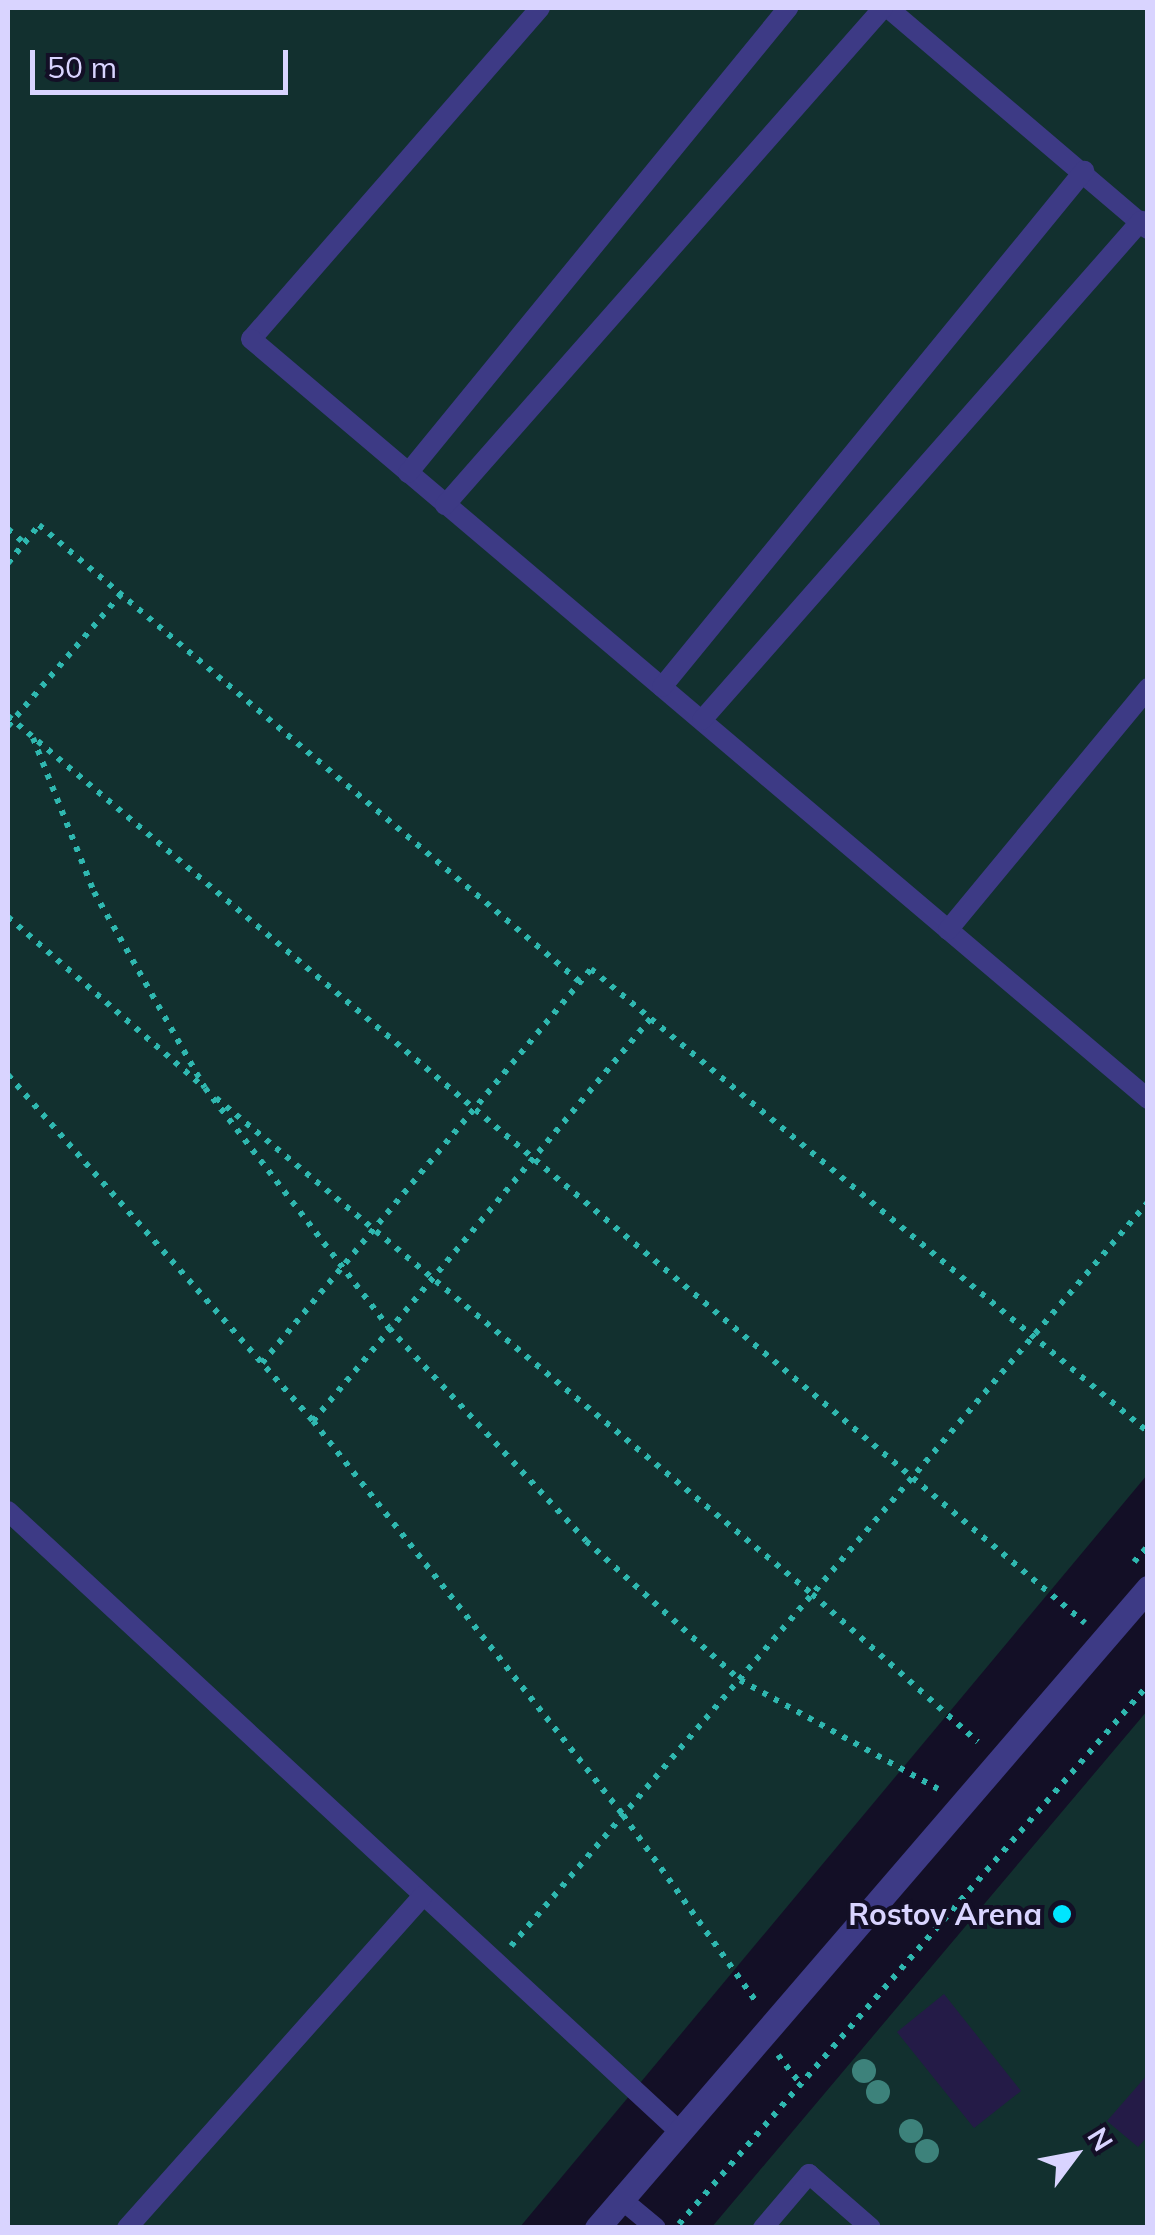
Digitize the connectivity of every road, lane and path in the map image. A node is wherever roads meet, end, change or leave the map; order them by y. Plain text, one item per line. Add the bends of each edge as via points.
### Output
1 (540, 8) edge
2 (788, 8) edge
3 (886, 8) edge
4 (1084, 171) junction
5 (1144, 225) edge
6 (408, 473) junction
7 (445, 505) junction
8 (8, 529) edge
9 (24, 543) junction
10 (8, 562) edge
11 (122, 592) junction
12 (662, 687) junction
13 (1148, 688) edge
14 (702, 720) junction
15 (9, 721) edge
16 (33, 738) junction
17 (8, 918) edge
18 (948, 930) junction
19 (580, 982) junction
20 (651, 1018) junction
21 (8, 1075) edge
22 (205, 1088) junction
23 (1148, 1099) edge
24 (472, 1111) junction
25 (531, 1160) junction
26 (1148, 1202) edge
27 (370, 1231) junction
28 (340, 1268) junction
29 (430, 1280) junction
30 (390, 1328) junction
31 (1035, 1338) junction
32 (262, 1363) junction
33 (313, 1422) junction
34 (1148, 1432) edge
35 (911, 1478) junction
36 (8, 1511) edge
37 (1148, 1588) edge
38 (812, 1594) junction
39 (1105, 1640) junction
40 (740, 1680) junction
41 (1148, 1685) edge
42 (1003, 1758) junction
43 (958, 1806) junction
44 (623, 1815) junction
45 (423, 1896) junction
46 (496, 1964) junction
47 (762, 2034) junction
48 (798, 2082) junction
49 (679, 2132) junction
50 (622, 2199) junction
51 (127, 2228) edge
52 (597, 2228) edge
53 (656, 2228) edge
54 (676, 2228) edge
55 (762, 2228) edge
56 (871, 2228) edge

1 - 6 lane via 250,339
2 - 6 lane
3 - 4 lane
3 - 7 lane
4 - 5 lane
4 - 12 lane
5 - 14 lane
6 - 7 lane
7 - 12 lane
8 - 9 path
9 - 10 path
9 - 11 path via 40,525
11 - 15 path
11 - 19 path
12 - 14 lane
13 - 18 lane
14 - 18 lane
15 - 16 path
16 - 22 path via 94,892
16 - 24 path
17 - 22 path
18 - 23 lane
19 - 20 path via 592,968
19 - 24 path
20 - 25 path
20 - 31 path
21 - 32 path
22 - 27 path
22 - 28 path
24 - 25 path
24 - 27 path
25 - 29 path
25 - 35 path
26 - 31 path
27 - 28 path
27 - 29 path
28 - 30 path
28 - 32 path
29 - 30 path
29 - 38 path
30 - 33 path
30 - 40 path via 586,1541
31 - 34 path
31 - 35 path
32 - 33 path
33 - 44 path
35 - 38 path
35 - 39 path
36 - 45 lane
37 - 39 street
38 - 40 path
38 - 42 path
39 - 42 street
40 - 43 path
40 - 44 path
41 - 48 path
42 - 43 street
43 - 47 street
44 - 46 path
44 - 47 path via 756,2001
45 - 46 lane
45 - 51 lane
46 - 49 lane
47 - 48 path
47 - 49 street
48 - 54 path
49 - 50 street
50 - 52 street
50 - 53 lane
55 - 56 lane via 809,2174

